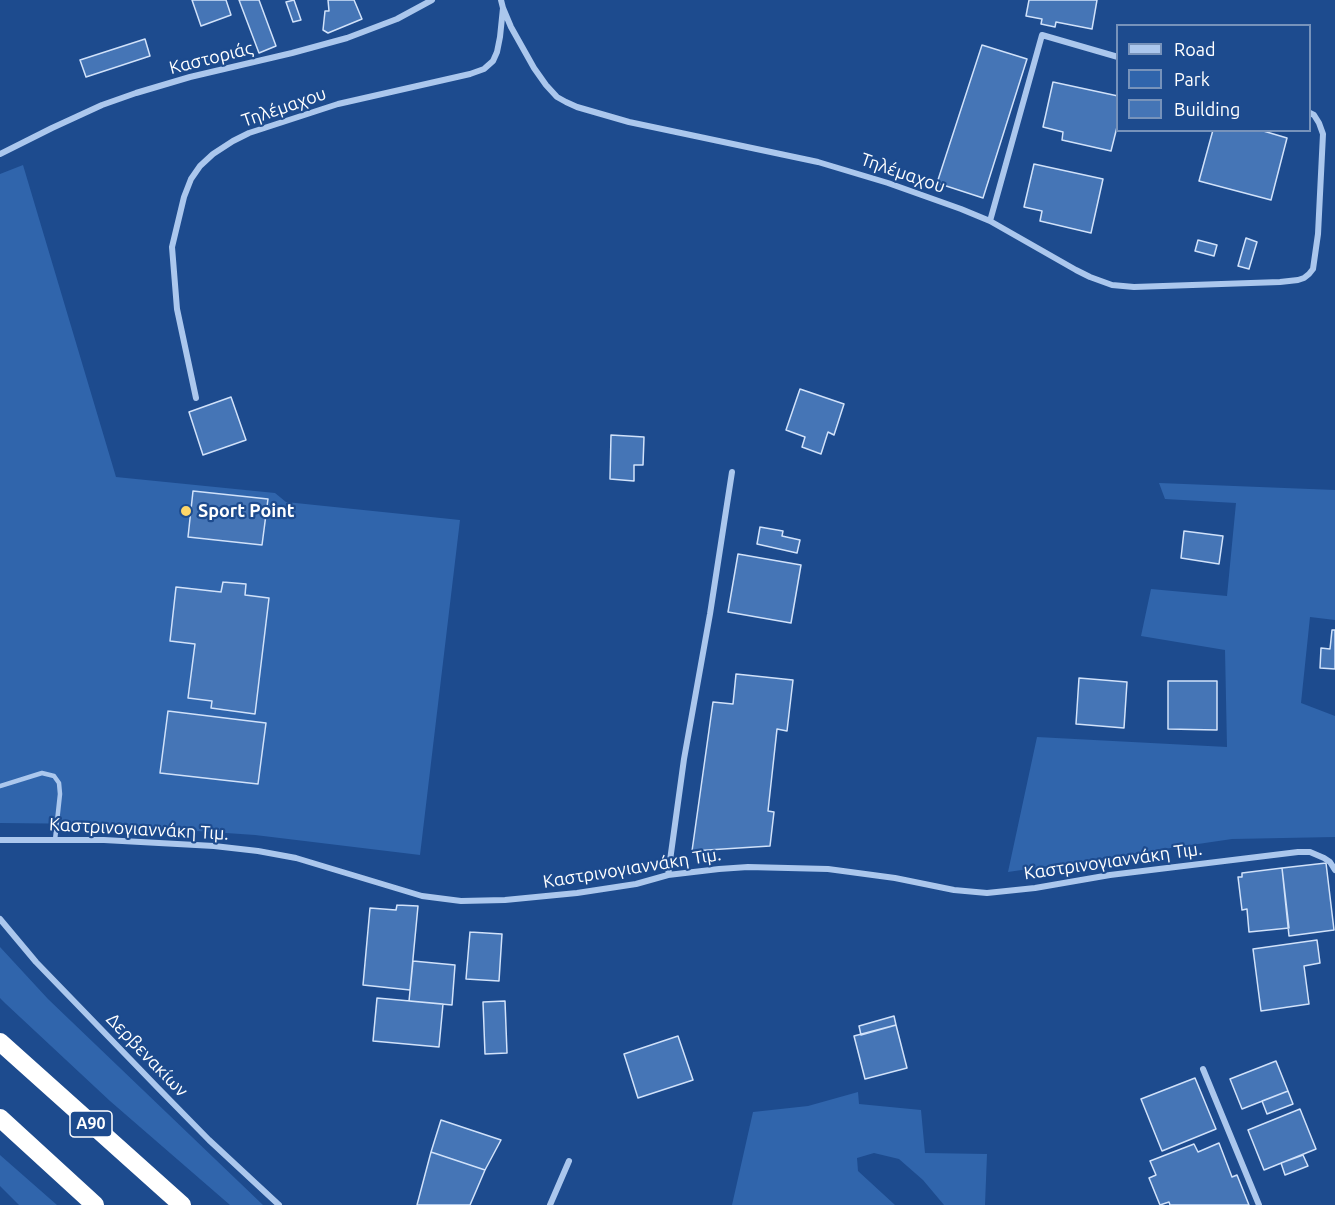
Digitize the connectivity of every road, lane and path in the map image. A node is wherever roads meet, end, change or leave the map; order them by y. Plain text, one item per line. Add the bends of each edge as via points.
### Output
1 (432, 0) edge
2 (501, 0) edge
3 (503, 8) junction
4 (1116, 56) edge
5 (1311, 114) edge
6 (0, 154) edge
7 (990, 221) junction
8 (196, 398) dead end
9 (732, 472) dead end
10 (0, 786) edge
11 (0, 840) edge
12 (55, 840) junction
13 (1335, 870) edge
14 (668, 875) junction
15 (0, 919) edge
16 (0, 1042) edge
17 (1203, 1069) dead end
18 (0, 1118) edge
19 (569, 1161) dead end
20 (95, 1205) edge
21 (182, 1205) edge
22 (279, 1205) edge
23 (550, 1205) edge
24 (1259, 1205) edge

1 - 6 street, Καστοριάς via 348,38 190,77 102,105
2 - 3 street, Τηλέμαχου
3 - 7 street, Τηλέμαχου via 546,85 557,97 577,107 854,172
3 - 8 street, Τηλέμαχου via 497,52 484,69 338,104 249,133 201,166 184,196 172,247 177,309
4 - 7 street via 1042,35
5 - 7 street, Τηλέμαχου via 1323,134 1320,206 1313,269 1304,278 1280,282 1112,285 1090,278
9 - 14 street
10 - 12 lane via 42,773 57,779 60,794
11 - 12 street, Καστρινογιαννάκη Τιμ.
12 - 14 street, Καστρινογιαννάκη Τιμ. via 156,842 258,851 303,860 422,896 461,901 577,893
13 - 14 street, Καστρινογιαννάκη Τιμ. via 1324,858 1299,852 987,893 828,869 719,868
15 - 22 street, Δερβενακίων via 141,1071
16 - 21 highway, Α90
17 - 24 street
18 - 20 highway
19 - 23 street

